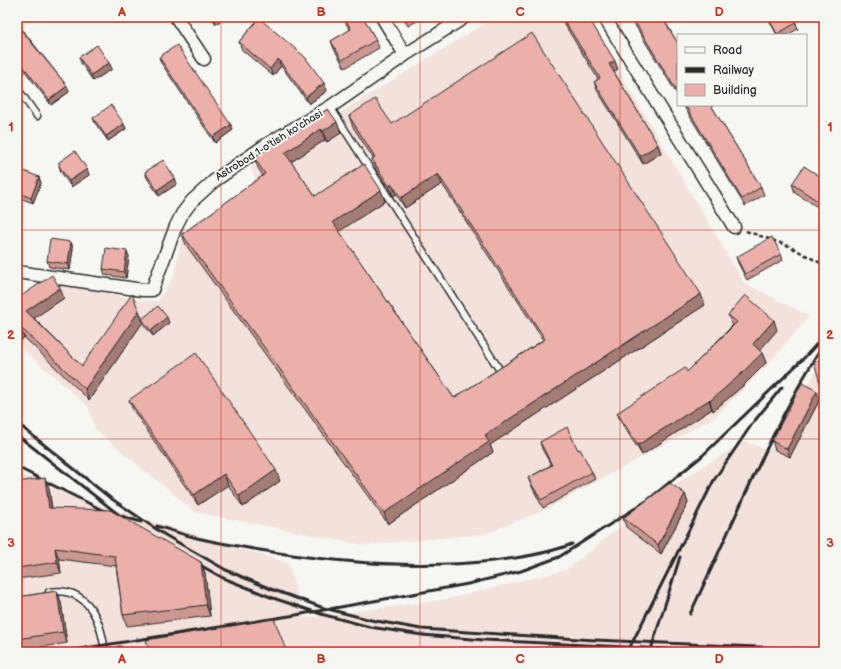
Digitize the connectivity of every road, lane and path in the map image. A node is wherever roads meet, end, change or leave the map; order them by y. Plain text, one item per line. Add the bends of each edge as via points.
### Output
1 (176, 17) edge
2 (382, 17) edge
3 (465, 17) edge
4 (604, 17) edge
5 (405, 55) junction
6 (204, 59) dead end
7 (17, 88) edge
8 (330, 107) junction
9 (37, 116) dead end
10 (734, 227) joint
11 (824, 265) edge
12 (17, 272) edge
13 (499, 369) edge
14 (46, 593) edge
15 (105, 652) edge

1 - 6 street
2 - 5 street
3 - 5 street, Astrobod 1-o'tish ko'chasi
4 - 10 street
5 - 8 street, Astrobod 1-o'tish ko'chasi
7 - 9 lane
8 - 12 street, Astrobod 1-o'tish ko'chasi via 220,176 192,201 176,226 152,290
8 - 13 lane
10 - 11 path via 789,246
14 - 15 lane via 60,590 83,599 97,618

